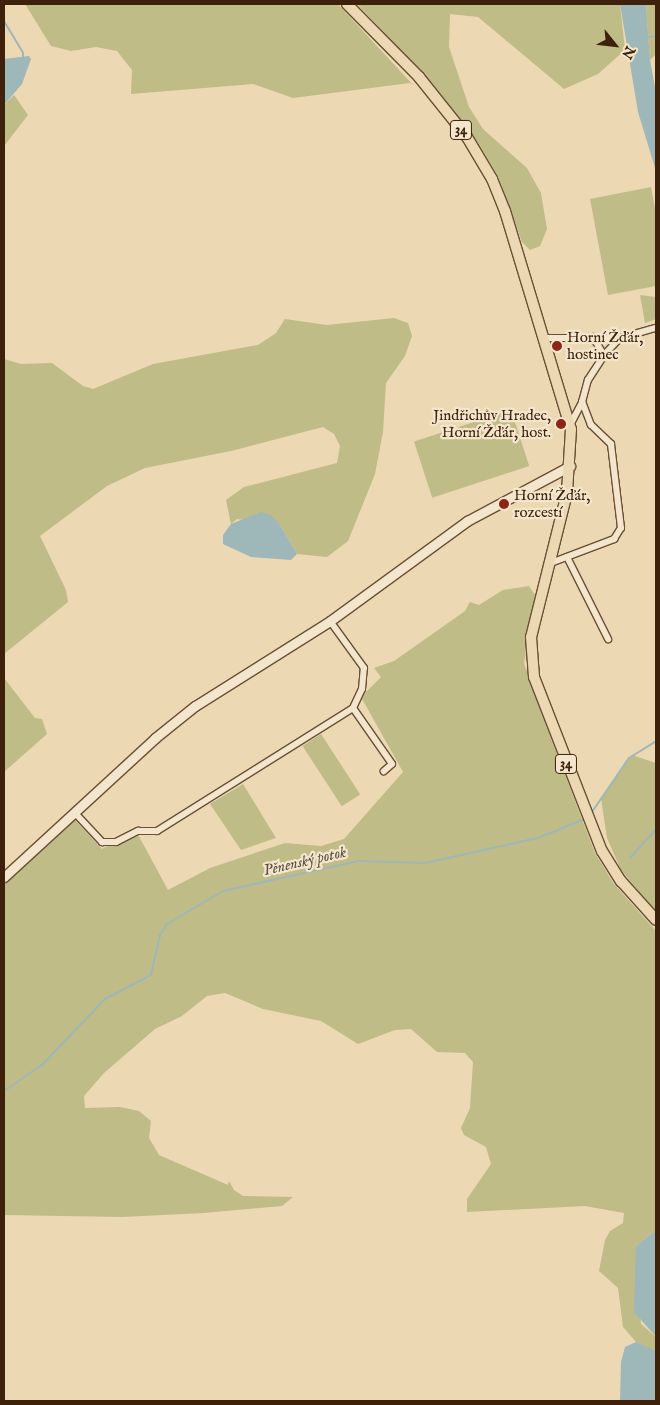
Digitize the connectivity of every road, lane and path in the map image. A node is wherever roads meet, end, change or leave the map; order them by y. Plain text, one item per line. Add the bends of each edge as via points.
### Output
1 (347, 4) edge
2 (656, 328) edge
3 (592, 337) junction
4 (545, 338) junction
5 (620, 338) junction
6 (604, 355) junction
7 (582, 402) junction
8 (570, 425) junction
9 (570, 466) junction
10 (567, 556) junction
11 (548, 564) junction
12 (330, 621) junction
13 (608, 639) dead end
14 (353, 708) junction
15 (384, 771) dead end
16 (75, 813) junction
17 (4, 877) edge
18 (656, 920) edge

1 - 4 main road, 34 via 418,77 481,160 506,211
2 - 5 street
3 - 4 street
3 - 5 street
3 - 6 street
4 - 8 main road, 34
5 - 6 street
6 - 7 street via 588,380
7 - 8 street
7 - 10 street via 591,424 611,444 620,528 614,539
8 - 9 main road, 34
9 - 11 main road, 34 via 567,493
9 - 12 street via 467,521
10 - 11 street
10 - 13 street
11 - 18 main road, 34 via 531,637 534,677 602,851 621,881
12 - 14 street via 364,668 362,689
12 - 16 street via 195,706 155,738
14 - 15 street via 392,764
14 - 16 street via 157,831 138,831 116,842 102,842
16 - 17 street

